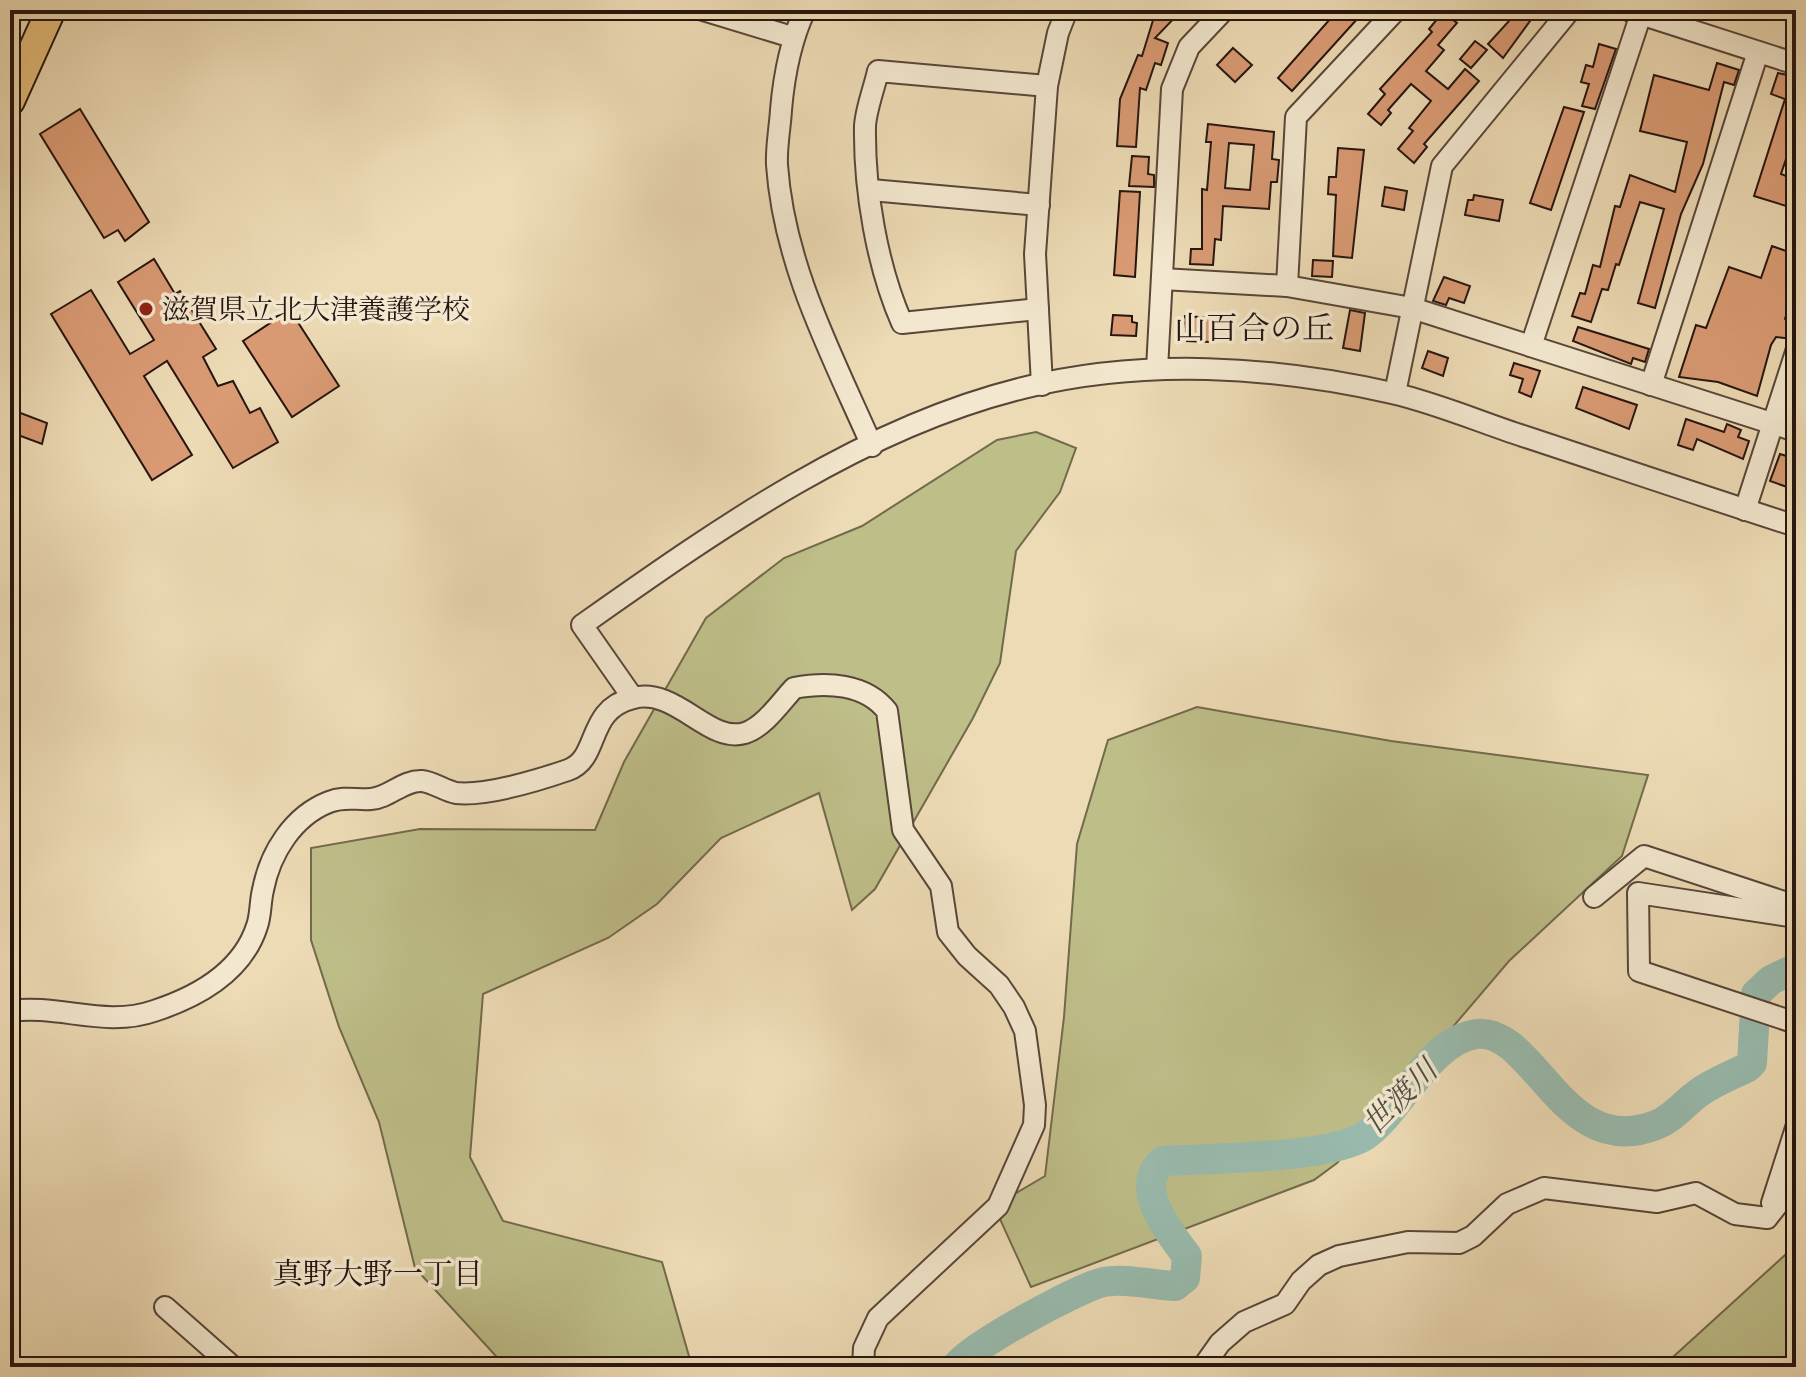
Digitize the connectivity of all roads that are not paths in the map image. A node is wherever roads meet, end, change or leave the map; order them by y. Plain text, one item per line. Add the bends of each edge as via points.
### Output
1 (51, 10) edge
2 (703, 10) edge
3 (805, 10) edge
4 (1067, 10) edge
5 (1224, 10) edge
6 (1396, 10) edge
7 (1570, 10) edge
8 (1634, 12) edge
9 (792, 37) junction
10 (1758, 52) junction
11 (1796, 64) edge
12 (1047, 86) junction
13 (10, 101) edge
14 (871, 190) junction
15 (1039, 205) junction
16 (1162, 279) junction
17 (1287, 286) junction
18 (1412, 308) junction
19 (1038, 309) junction
20 (1531, 346) junction
21 (1796, 352) edge
22 (1157, 369) junction
23 (1042, 385) junction
24 (1651, 385) junction
25 (1395, 393) junction
26 (1773, 424) junction
27 (1796, 431) edge
28 (872, 446) junction
29 (1745, 510) junction
30 (1796, 526) edge
31 (633, 698) junction
32 (1594, 897) dead end
33 (1796, 906) edge
34 (1796, 917) edge
35 (10, 1011) edge
36 (1796, 1023) edge
37 (1796, 1128) edge
38 (1796, 1181) edge
39 (1767, 1218) junction
40 (165, 1307) dead end
41 (233, 1367) edge
42 (863, 1367) edge
43 (1203, 1367) edge

1 - 13 highway
2 - 9 street
3 - 9 street
4 - 12 street
5 - 16 street via 1189,47 1172,89
6 - 17 street via 1296,117
7 - 18 street via 1442,166
8 - 10 street
8 - 20 street
9 - 28 street via 777,162 784,226 802,287
10 - 11 street
10 - 24 street
12 - 14 street via 878,71 865,124
12 - 15 street
14 - 15 street
14 - 19 street via 889,293 902,323
15 - 19 street
16 - 17 street
16 - 22 street
17 - 18 street
18 - 20 street
18 - 25 street
19 - 23 street
20 - 24 street
21 - 26 street
22 - 23 street
22 - 25 street via 1282,374
23 - 28 street via 941,414
24 - 26 street
25 - 29 street
26 - 27 street
26 - 29 street
28 - 31 street via 774,494 582,625
29 - 30 street
31 - 35 street via 604,715 587,756 571,769 490,792 409,783 373,799 345,797 304,817 283,837 268,869 250,942 218,981 194,996 123,1018 33,1008
31 - 42 street via 671,701 726,733 746,733 794,688 836,685 879,701 887,711 903,830 941,886 948,932 999,985 1025,1031 1034,1125 998,1206 878,1318 864,1348
32 - 33 street via 1644,856
34 - 36 street via 1638,893 1639,971
37 - 39 street
38 - 39 street
39 - 43 street via 1735,1214 1696,1193 1657,1202 1544,1188 1507,1204 1459,1243 1408,1242 1319,1265 1285,1304 1244,1322
40 - 41 street

